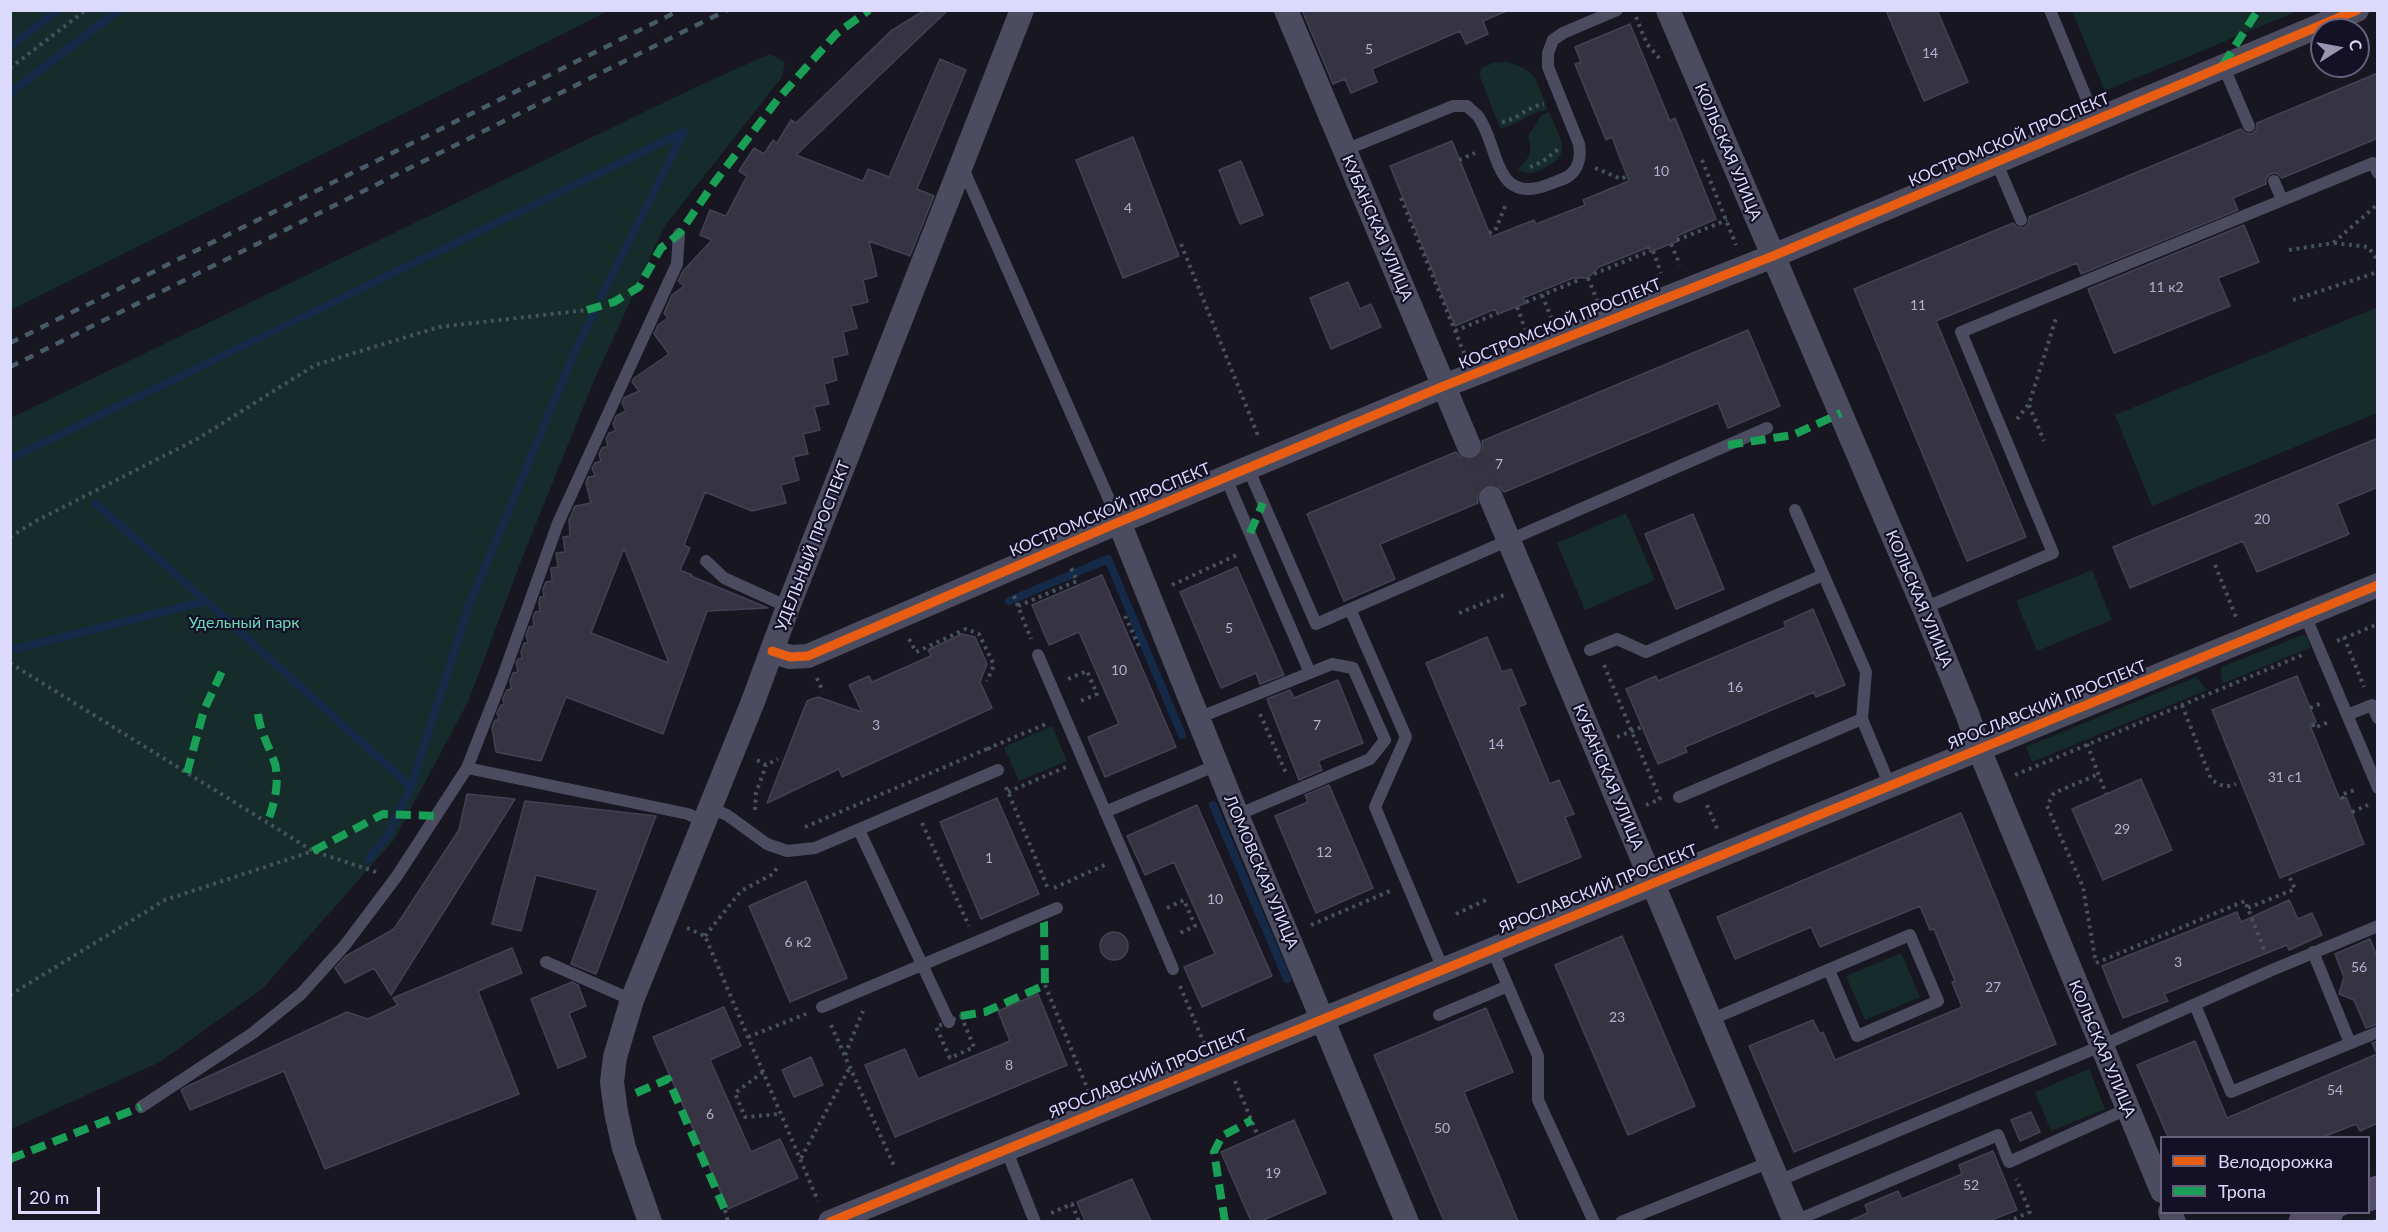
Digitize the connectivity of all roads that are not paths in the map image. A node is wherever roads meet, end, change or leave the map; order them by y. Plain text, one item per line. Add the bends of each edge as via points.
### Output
1 (1022, 10) edge
2 (1286, 10) edge
3 (1617, 10) edge
4 (1668, 10) edge
5 (2050, 10) edge
6 (2357, 10) edge
7 (999, 60) dead end
8 (2223, 65) junction
9 (1019, 68) dead end
10 (2095, 119) junction
11 (2249, 126) dead end
12 (1345, 150) junction
13 (1996, 161) junction
14 (962, 165) junction
15 (2378, 173) edge
16 (2274, 182) dead end
17 (2282, 200) junction
18 (2021, 220) dead end
19 (679, 234) dead end
20 (1773, 256) junction
21 (1444, 386) junction
22 (1767, 428) dead end
23 (1469, 446) tunnel mouth
24 (1248, 468) junction
25 (1226, 478) junction
26 (1491, 498) tunnel mouth
27 (1795, 510) dead end
28 (1119, 522) junction
29 (1509, 540) junction
30 (706, 561) dead end
31 (1823, 576) junction
32 (2378, 585) edge
33 (788, 607) junction
34 (1924, 608) junction
35 (1350, 609) junction
36 (2305, 615) junction
37 (1590, 650) dead end
38 (772, 651) junction
39 (1038, 655) road end
40 (1310, 673) junction
41 (2341, 717) junction
42 (1198, 718) junction
43 (2378, 718) edge
44 (1862, 719) junction
45 (1978, 749) junction
46 (1217, 765) junction
47 (467, 768) junction
48 (998, 770) road end
49 (2377, 783) edge
50 (1890, 786) junction
51 (1679, 797) dead end
52 (1105, 812) junction
53 (708, 815) junction
54 (1237, 815) junction
55 (859, 831) junction
56 (1652, 883) junction
57 (1057, 908) road end
58 (2378, 926) edge
59 (1492, 948) junction
60 (2313, 952) junction
61 (546, 962) dead end
62 (922, 965) junction
63 (1173, 969) road end
64 (1443, 969) junction
65 (1829, 970) junction
66 (1508, 986) junction
67 (632, 1000) junction
68 (2195, 1005) junction
69 (822, 1007) road end
70 (1439, 1015) dead end
71 (1321, 1019) junction
72 (1710, 1020) junction
73 (949, 1022) dead end
74 (2378, 1032) edge
75 (2350, 1043) junction
76 (2101, 1046) junction
77 (141, 1107) dead end
78 (2127, 1109) junction
79 (1006, 1149) junction
80 (1774, 1171) junction
81 (2160, 1186) edge
82 (2322, 1214) edge
83 (826, 1215) edge
84 (650, 1221) edge
85 (1035, 1221) edge
86 (1407, 1221) edge
87 (1593, 1221) edge
88 (1621, 1221) edge
89 (1795, 1221) edge
90 (2305, 1221) edge

1 - 14 street, УДЕЛЬНЫЙ ПРОСПЕКТ
2 - 12 street, КУБАНСКАЯ УЛИЦА
3 - 12 lane via 1563,33 1553,40 1548,53 1548,67 1581,155 1568,177 1535,190 1511,185 1502,176 1478,117 1467,106 1453,106
4 - 20 street, КОЛЬСКАЯ УЛИЦА
5 - 10 lane
6 - 8 street, КОСТРОМСКОЙ ПРОСПЕКТ
7 - 9 lane
8 - 10 street, КОСТРОМСКОЙ ПРОСПЕКТ
8 - 11 lane
10 - 13 street, КОСТРОМСКОЙ ПРОСПЕКТ
12 - 21 street, КУБАНСКАЯ УЛИЦА
13 - 18 lane
13 - 20 street, КОСТРОМСКОЙ ПРОСПЕКТ
14 - 28 lane
14 - 33 street, УДЕЛЬНЫЙ ПРОСПЕКТ via 823,537
15 - 17 lane via 2373,163
16 - 17 lane
17 - 34 lane via 1961,332 2053,553
19 - 47 lane via 677,264 558,523
20 - 21 street, КОСТРОМСКОЙ ПРОСПЕКТ
20 - 34 street, КОЛЬСКАЯ УЛИЦА
21 - 23 street, КУБАНСКАЯ УЛИЦА
21 - 24 street, КОСТРОМСКОЙ ПРОСПЕКТ
22 - 29 lane
24 - 25 street, КОСТРОМСКОЙ ПРОСПЕКТ
24 - 35 lane via 1316,624
25 - 28 street, КОСТРОМСКОЙ ПРОСПЕКТ
25 - 40 lane
26 - 29 street, КУБАНСКАЯ УЛИЦА
27 - 31 lane
28 - 38 street, КОСТРОМСКОЙ ПРОСПЕКТ via 808,656 790,657
28 - 42 street, ЛОМОВСКАЯ УЛИЦА
29 - 35 lane
29 - 56 street, КУБАНСКАЯ УЛИЦА
30 - 33 lane via 724,578
31 - 37 lane via 1646,652 1617,639
31 - 44 lane via 1866,672
32 - 36 street, ЯРОСЛАВСКИЙ ПРОСПЕКТ
33 - 38 street, УДЕЛЬНЫЙ ПРОСПЕКТ
34 - 45 street, КОЛЬСКАЯ УЛИЦА
35 - 64 lane via 1406,737 1375,807
36 - 41 lane
36 - 45 street, ЯРОСЛАВСКИЙ ПРОСПЕКТ
38 - 53 street, УДЕЛЬНЫЙ ПРОСПЕКТ
39 - 52 lane
40 - 42 lane
40 - 54 lane via 1332,664 1353,668 1385,740 1370,759
41 - 43 lane via 2372,705
41 - 49 lane
42 - 46 street, ЛОМОВСКАЯ УЛИЦА
44 - 50 lane
44 - 51 lane
45 - 50 street, ЯРОСЛАВСКИЙ ПРОСПЕКТ
45 - 76 street, КОЛЬСКАЯ УЛИЦА
46 - 52 lane
46 - 54 street, ЛОМОВСКАЯ УЛИЦА
47 - 53 lane
47 - 77 lane via 397,876 345,945 301,994 253,1033
48 - 55 lane
50 - 56 street, ЯРОСЛАВСКИЙ ПРОСПЕКТ
52 - 63 lane
53 - 55 lane via 727,815 767,844 787,851 815,848
53 - 67 street, УДЕЛЬНЫЙ ПРОСПЕКТ
54 - 71 street, ЛОМОВСКАЯ УЛИЦА
55 - 62 lane
56 - 59 street, ЯРОСЛАВСКИЙ ПРОСПЕКТ
56 - 72 street, КУБАНСКАЯ УЛИЦА
57 - 62 lane
58 - 60 lane
59 - 64 street, ЯРОСЛАВСКИЙ ПРОСПЕКТ
59 - 66 lane
60 - 68 lane
60 - 75 lane
61 - 67 lane
62 - 69 lane
62 - 73 lane
64 - 71 street, ЯРОСЛАВСКИЙ ПРОСПЕКТ
65 - 65 lane via 1857,1036 1938,1001 1910,936
65 - 72 lane
66 - 70 lane
66 - 87 lane via 1538,1056 1538,1100
67 - 84 street, УДЕЛЬНЫЙ ПРОСПЕКТ via 615,1057 612,1082 624,1148
68 - 75 lane via 2231,1092
68 - 76 lane
71 - 79 street, ЯРОСЛАВСКИЙ ПРОСПЕКТ via 1216,1054
71 - 86 street, ЛОМОВСКАЯ УЛИЦА
72 - 80 street, КУБАНСКАЯ УЛИЦА
74 - 75 lane
76 - 78 street, КОЛЬСКАЯ УЛИЦА
76 - 80 lane
78 - 81 street, КОЛЬСКАЯ УЛИЦА
78 - 89 lane via 2009,1162 1998,1136
79 - 83 street, ЯРОСЛАВСКИЙ ПРОСПЕКТ
79 - 85 lane
80 - 88 lane
80 - 89 street, КУБАНСКАЯ УЛИЦА
82 - 90 main road

